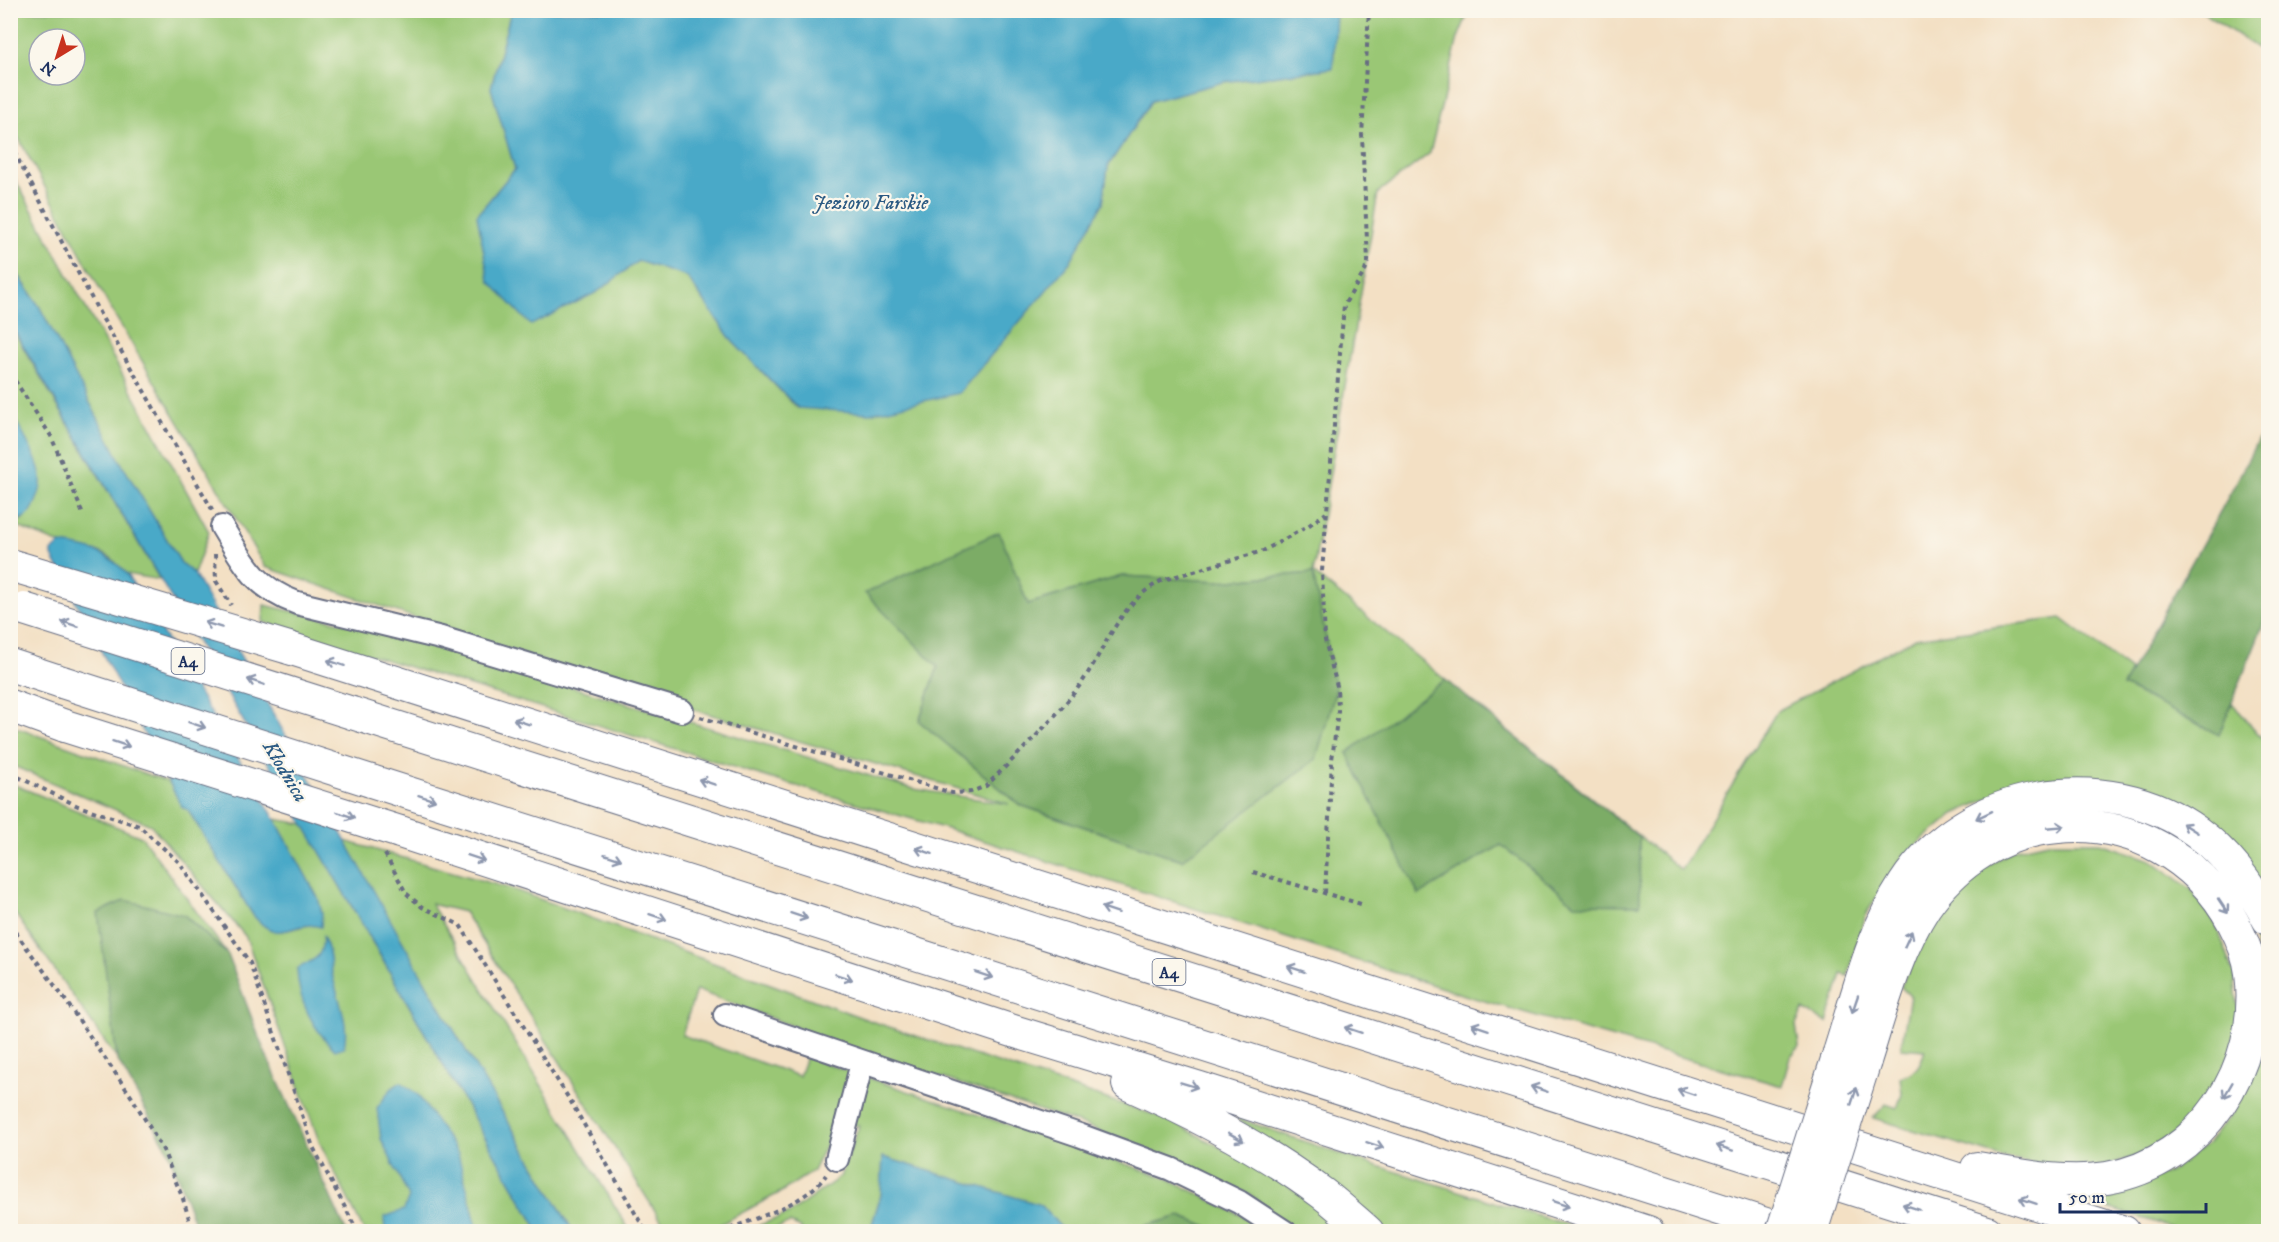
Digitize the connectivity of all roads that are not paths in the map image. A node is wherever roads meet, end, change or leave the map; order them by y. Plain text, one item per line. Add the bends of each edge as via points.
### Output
1 (222, 527) road end
2 (10, 565) edge
3 (17, 607) edge
4 (10, 665) edge
5 (10, 706) edge
6 (682, 711) road end
7 (2268, 919) edge
8 (725, 1015) dead end
9 (1013, 1031) junction
10 (1852, 1057) junction
11 (862, 1063) junction
12 (1862, 1148) junction
13 (837, 1159) road end
14 (1285, 1232) edge
15 (1368, 1232) edge
16 (1648, 1232) edge
17 (1782, 1232) edge
18 (1791, 1232) edge
19 (1811, 1232) edge
20 (1987, 1232) edge
21 (2124, 1232) edge

1 - 6 lane via 246,566 277,596 441,638
12 -> 2 highway, bridge via 289,648
20 -> 3 highway, A4, bridge
4 -> 18 highway, bridge
5 -> 9 highway, bridge
7 -> 10 highway via 2224,856 2197,832 2145,805 2107,796 2073,795 2039,797 2006,805 1948,835 1904,884 1874,947
8 - 11 lane
9 -> 15 highway via 1190,1111 1243,1141 1322,1193
9 -> 16 highway
10 -> 12 highway via 1907,941 1947,878 1994,845 2043,828 2097,826 2125,832 2158,845 2182,861 2224,906 2237,930 2251,973 2252,1019 2242,1064 2215,1113 2168,1156 2109,1178 2077,1181
10 - 17 highway, bridge
19 -> 10 highway, bridge
11 - 13 lane
11 - 14 lane via 1171,1169 1239,1202
21 -> 12 highway

